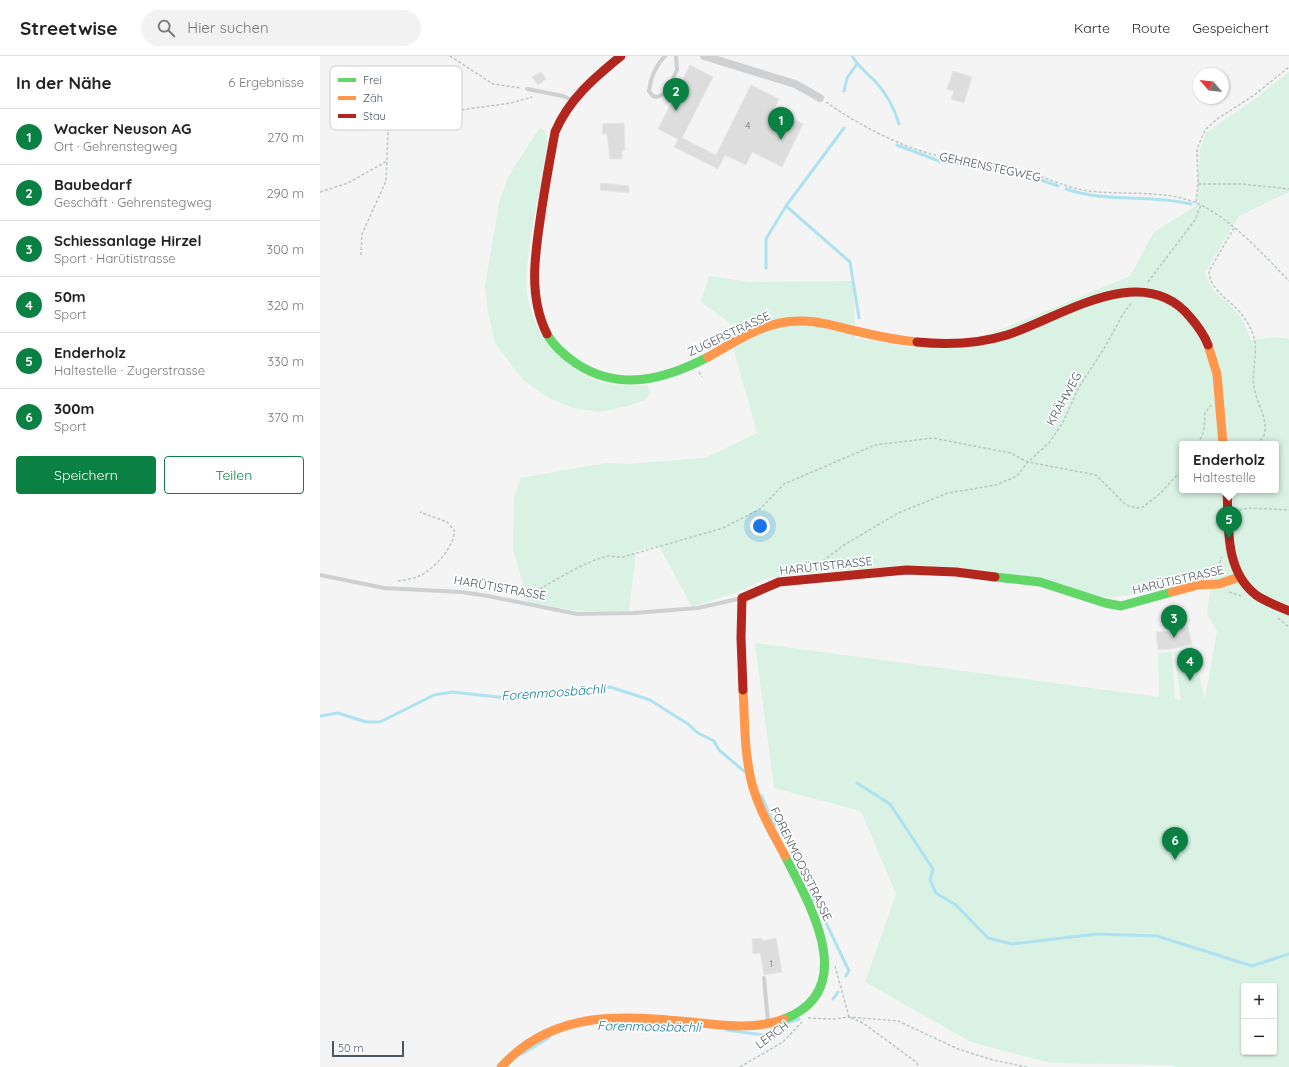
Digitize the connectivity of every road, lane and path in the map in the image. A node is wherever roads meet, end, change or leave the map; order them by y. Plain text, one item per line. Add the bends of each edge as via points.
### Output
1 (450, 56) edge
2 (621, 56) edge
3 (665, 56) edge
4 (676, 56) edge
5 (704, 56) edge
6 (1289, 67) edge
7 (527, 89) joint
8 (537, 92) junction
9 (820, 98) joint
10 (572, 100) junction
11 (462, 110) edge
12 (389, 130) edge
13 (388, 161) junction
14 (1198, 184) junction
15 (1289, 189) edge
16 (320, 192) edge
17 (1196, 202) junction
18 (1200, 205) junction
19 (1234, 228) junction
20 (361, 255) dead end
21 (1289, 281) edge
22 (1140, 292) junction
23 (1220, 402) junction
24 (1199, 441) edge
25 (1223, 441) edge
26 (1259, 441) edge
27 (1028, 462) junction
28 (1179, 474) edge
29 (1227, 493) edge
30 (1289, 510) edge
31 (420, 512) dead end
32 (1229, 512) junction
33 (813, 569) dead end
34 (320, 575) edge
35 (1239, 577) junction
36 (395, 582) dead end
37 (742, 598) junction
38 (517, 602) junction
39 (1289, 611) edge
40 (833, 961) dead end
41 (764, 978) dead end
42 (848, 1017) junction
43 (768, 1023) junction
44 (501, 1067) edge
45 (740, 1067) edge
46 (919, 1067) edge
47 (1027, 1067) edge

1 - 7 path via 493,84
2 - 10 main road, ZUGERSTRASSE
3 - 4 lane via 649,83 649,91 657,97 666,93 677,70
5 - 9 street via 795,84
6 - 14 path via 1204,130 1197,149
7 - 8 lane
8 - 10 lane
8 - 11 path via 534,97 510,103
9 - 17 path, GEHRENSTEGWEG via 868,127 934,155 1026,172 1085,190 1108,194 1176,196
10 - 22 main road, ZUGERSTRASSE via 564,110 555,132 534,256 533,290 538,314 554,344 573,362 596,374 631,381 666,376 771,326 794,321 824,322 878,336 925,344 970,342 1006,335 1058,312 1094,301
12 - 13 path
13 - 16 path via 348,183
13 - 20 path via 386,181 362,234
14 - 15 path via 1242,184
14 - 17 path
17 - 18 path, GEHRENSTEGWEG
18 - 19 path, GEHRENSTEGWEG
18 - 22 path, KRÄHWEG via 1195,220
19 - 21 path, GEHRENSTEGWEG
19 - 26 path via 1213,264 1210,277 1221,296 1243,317 1256,342 1254,387 1264,425 1264,435
22 - 23 main road, ZUGERSTRASSE via 1152,293 1175,302 1200,329 1214,360
22 - 27 path, KRÄHWEG via 1122,314 1105,347 1079,387 1063,422 1049,443
23 - 24 path via 1214,403 1204,413 1204,431
23 - 25 main road, ZUGERSTRASSE
27 - 28 path via 1096,475 1126,505 1137,508 1143,507 1161,493
27 - 33 path, KRÄHWEG via 1017,476 996,485 948,493 898,513 844,545
27 - 38 path via 1010,453 933,438 875,445 784,484 760,509 723,528 623,557 608,556 589,563
29 - 32 main road
30 - 32 path via 1250,508
31 - 36 path via 447,522 454,530 452,541 428,571
32 - 35 main road via 1231,558
34 - 38 lane, HARÜTISTRASSE via 384,588 461,592
35 - 37 main road, HARÜTISTRASSE via 1218,584 1198,585 1121,606 1040,582 956,572 906,570 780,582
35 - 39 main road via 1256,595
37 - 38 lane, HARÜTISTRASSE via 698,608 589,615
37 - 43 main road, FORENMOOSSTRASSE via 740,642 749,770 761,808 816,920 825,956 821,985 810,1002 792,1015
40 - 42 path
41 - 43 lane
42 - 45 path, LERCH via 804,1017 801,1025 783,1042
42 - 46 path via 863,1023 916,1062
42 - 47 path via 898,1021 958,1049
43 - 44 main road, FORENMOOSSTRASSE via 753,1026 617,1019 582,1022 548,1031 533,1039

